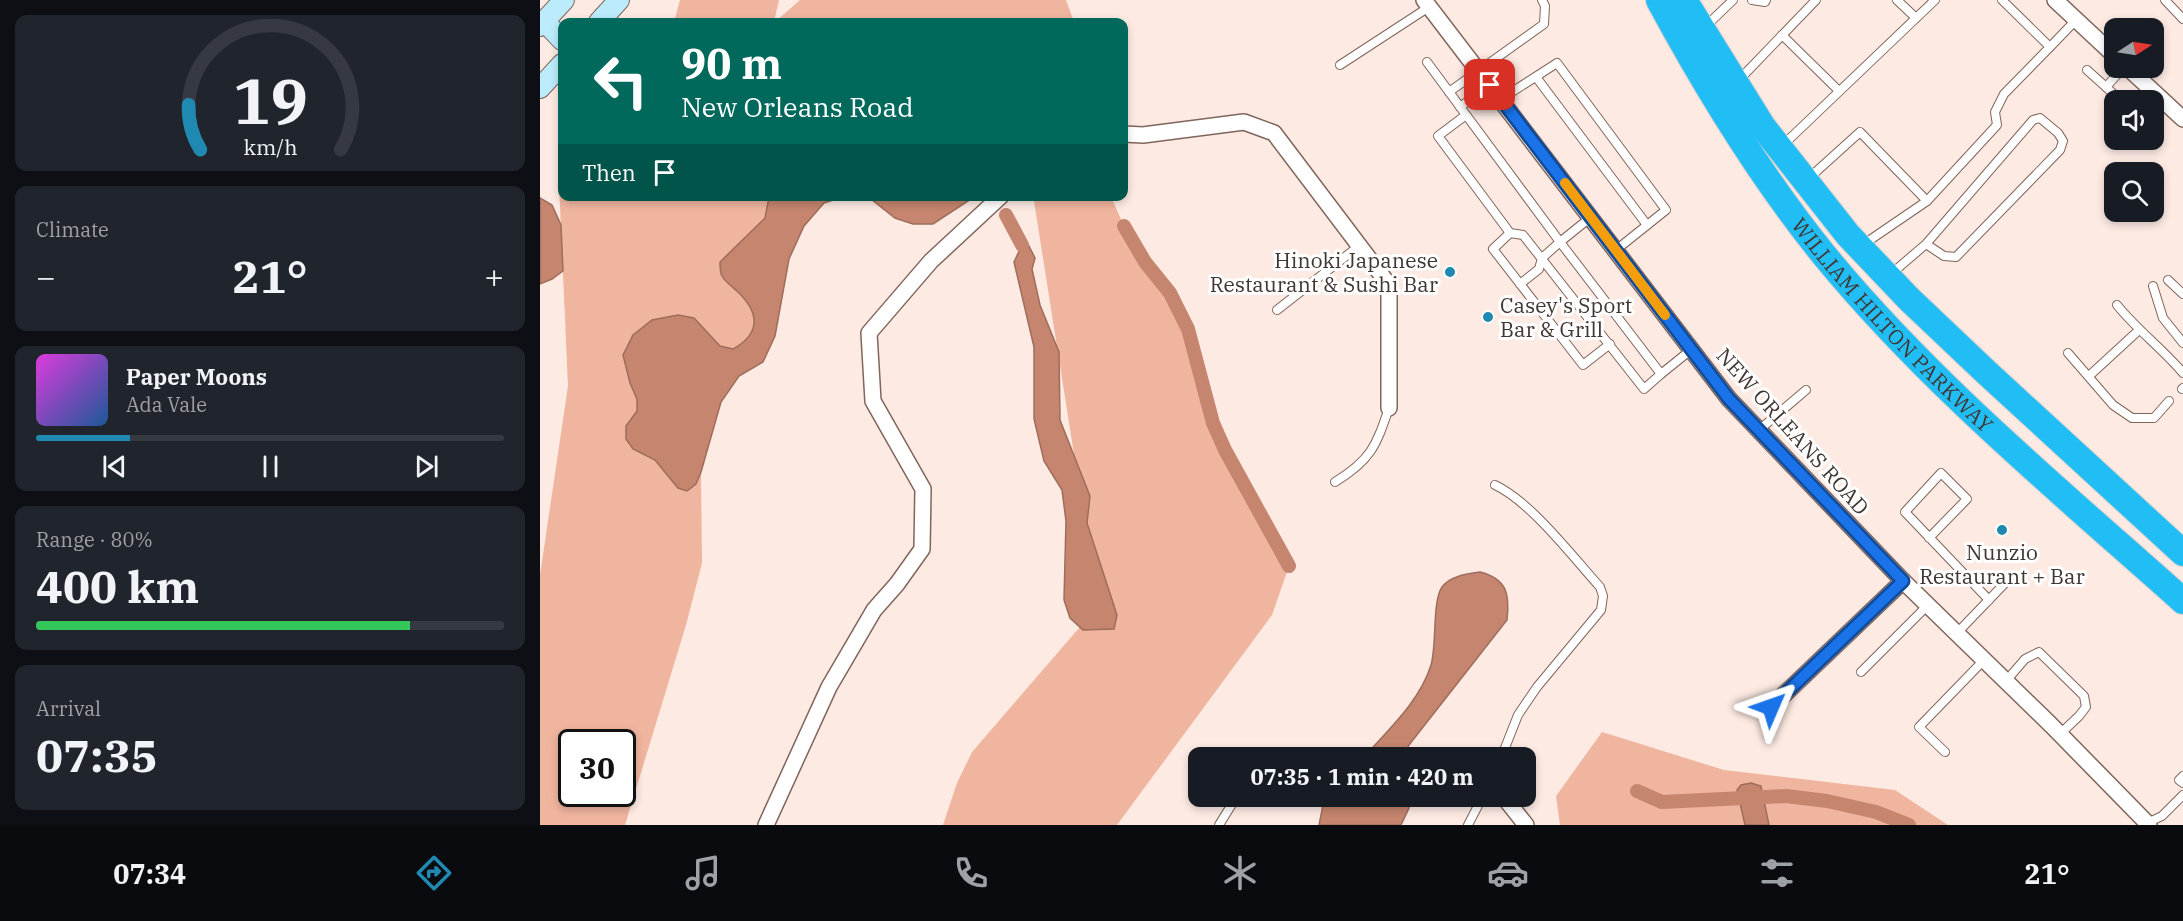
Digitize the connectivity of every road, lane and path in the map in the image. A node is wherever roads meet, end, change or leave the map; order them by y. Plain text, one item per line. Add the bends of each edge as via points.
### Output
1 (564, 0) edge
2 (619, 0) edge
3 (1542, 0) edge
4 (1659, 0) edge
5 (1684, 0) edge
6 (1733, 0) edge
7 (1752, 0) edge
8 (1766, 0) edge
9 (1816, 0) edge
10 (1897, 0) edge
11 (1935, 0) edge
12 (2002, 0) edge
13 (2055, 0) edge
14 (2165, 0) edge
15 (1425, 2) edge
16 (603, 18) edge
17 (1916, 18) junction
18 (2183, 19) edge
19 (2076, 20) junction
20 (542, 23) edge
21 (1701, 30) junction
22 (1782, 35) junction
23 (558, 36) edge
24 (2104, 46) edge
25 (2050, 47) junction
26 (1427, 62) dead end
27 (1340, 65) dead end
28 (558, 68) edge
29 (1479, 70) junction
30 (2087, 70) dead end
31 (1536, 76) junction
32 (2114, 78) edge
33 (2139, 78) edge
34 (1736, 84) junction
35 (1490, 85) junction
36 (2106, 87) junction
37 (540, 88) edge
38 (2109, 90) edge
39 (1839, 91) junction
40 (1449, 92) junction
41 (1501, 99) junction
42 (1460, 107) junction
43 (1466, 115) junction
44 (2183, 118) edge
45 (1128, 134) edge
46 (1780, 148) junction
47 (1805, 182) junction
48 (996, 201) edge
49 (1927, 201) junction
50 (1591, 217) junction
51 (1647, 225) junction
52 (1510, 233) junction
53 (1560, 242) junction
54 (1926, 244) junction
55 (1359, 246) junction
56 (1860, 247) junction
57 (1616, 249) junction
58 (1542, 258) junction
59 (1888, 277) junction
60 (2168, 280) dead end
61 (1520, 284) junction
62 (1851, 286) junction
63 (2153, 286) dead end
64 (2183, 294) edge
65 (2117, 305) dead end
66 (1277, 310) dead end
67 (2139, 330) junction
68 (2183, 343) edge
69 (1610, 344) junction
70 (1692, 349) junction
71 (2068, 353) dead end
72 (2183, 373) edge
73 (1661, 374) junction
74 (2089, 376) junction
75 (1806, 390) dead end
76 (2169, 401) dead end
77 (1389, 408) joint
78 (1759, 430) junction
79 (1335, 482) dead end
80 (1495, 485) dead end
81 (1929, 538) junction
82 (2177, 544) edge
83 (1903, 581) junction
84 (2007, 581) dead end
85 (1989, 600) junction
86 (2183, 601) edge
87 (1928, 605) junction
88 (1956, 633) junction
89 (1984, 660) junction
90 (1861, 672) dead end
91 (2006, 681) junction
92 (1771, 707) dead end
93 (2060, 734) junction
94 (1506, 747) edge
95 (1945, 752) dead end
96 (2183, 776) edge
97 (2183, 783) edge
98 (2183, 795) edge
99 (1230, 807) edge
100 (1477, 807) edge
101 (1512, 807) edge
102 (2148, 824) edge
103 (766, 825) edge
104 (1219, 825) edge
105 (1468, 825) edge
106 (1526, 825) edge

1 - 20 main road
2 - 16 main road
3 - 29 lane via 1544,24
4 - 62 highway, WILLIAM HILTON PARKWAY via 1746,148
5 - 21 highway, WILLIAM HILTON PARKWAY
6 - 21 lane
7 - 8 lane
9 - 22 lane
10 - 17 lane
11 - 17 lane
12 - 25 lane
13 - 19 street
14 - 18 lane
15 - 27 lane
15 - 29 street, NEW ORLEANS ROAD
17 - 39 lane
19 - 24 street
19 - 25 lane
20 - 23 main road
21 - 34 highway, WILLIAM HILTON PARKWAY
22 - 34 lane
22 - 39 lane
25 - 49 lane via 2004,94 1995,112 1997,125
26 - 40 lane
28 - 37 main road
29 - 35 street, NEW ORLEANS ROAD
29 - 40 lane
30 - 36 lane
31 - 41 lane
31 - 51 lane
31 - 51 lane via 1557,63 1666,210
32 - 36 lane
33 - 44 street
34 - 46 highway, WILLIAM HILTON PARKWAY
35 - 41 street, NEW ORLEANS ROAD
35 - 42 lane
36 - 38 lane
39 - 46 lane
40 - 42 lane
41 - 50 street, NEW ORLEANS ROAD
42 - 43 lane
43 - 52 lane via 1438,136
43 - 53 lane
45 - 55 street via 1244,122 1274,134
46 - 47 highway, WILLIAM HILTON PARKWAY
47 - 49 lane via 1860,132
47 - 56 highway, WILLIAM HILTON PARKWAY
48 - 103 street via 931,261 869,333 873,401 923,489 922,549 874,609 829,687
49 - 56 lane
50 - 53 lane
50 - 57 street, NEW ORLEANS ROAD
51 - 57 lane
52 - 58 lane via 1523,235
52 - 61 lane via 1493,249
53 - 58 lane
53 - 73 lane
54 - 54 lane via 1944,256 1956,256 2060,150 2063,141 2058,133 2040,118 2033,120
54 - 59 lane
55 - 66 lane
55 - 77 street via 1389,285
56 - 59 highway, WILLIAM HILTON PARKWAY
57 - 70 street, NEW ORLEANS ROAD
58 - 61 lane via 1539,269
58 - 69 lane
59 - 62 highway via 1873,286
59 - 82 highway, WILLIAM HILTON PARKWAY via 1986,372
60 - 64 lane
61 - 69 lane via 1583,365
62 - 86 highway, WILLIAM HILTON PARKWAY via 1940,381
63 - 68 lane via 2163,318
65 - 67 lane
67 - 72 lane
67 - 74 lane
69 - 73 lane via 1644,389
70 - 73 lane
70 - 78 street, NEW ORLEANS ROAD via 1729,399
71 - 74 lane
74 - 76 lane via 2113,405 2132,418 2154,418
75 - 78 lane
77 - 79 lane via 1377,444 1357,469
78 - 83 street, NEW ORLEANS ROAD
80 - 94 lane via 1524,504 1600,587 1603,596 1601,610 1518,715
81 - 81 lane via 1967,499 1941,473 1905,513
81 - 85 lane
83 - 87 street, NEW ORLEANS ROAD
83 - 92 street
84 - 85 lane
85 - 88 lane
87 - 88 street, NEW ORLEANS ROAD
87 - 90 lane
88 - 89 street, NEW ORLEANS ROAD
89 - 91 street, NEW ORLEANS ROAD
89 - 95 lane via 1919,727
91 - 93 street, NEW ORLEANS ROAD
91 - 93 lane via 2025,659 2039,652 2084,696 2086,707
93 - 102 street, NEW ORLEANS ROAD
96 - 97 lane via 2179,780
98 - 102 lane
99 - 104 lane
100 - 105 lane
101 - 106 street

